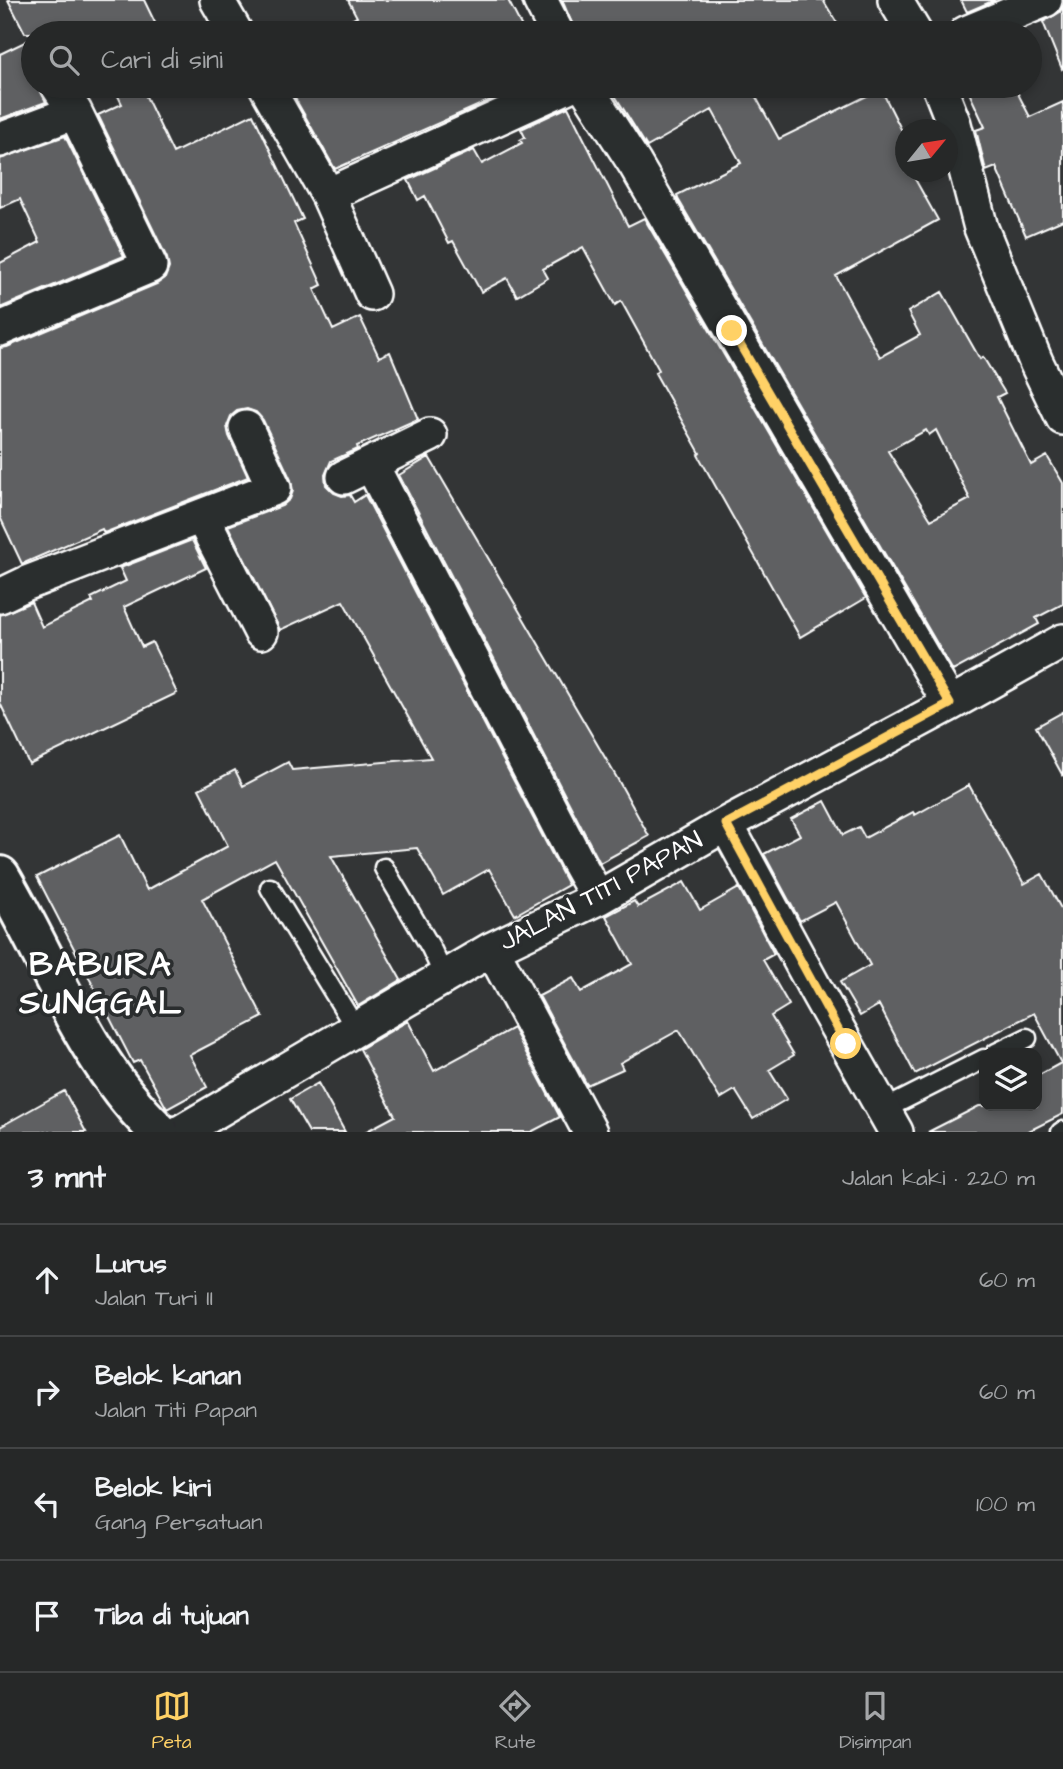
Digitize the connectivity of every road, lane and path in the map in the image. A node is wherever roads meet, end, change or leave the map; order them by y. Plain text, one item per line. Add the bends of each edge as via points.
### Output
1 (217, 0) edge
2 (540, 0) edge
3 (895, 0) edge
4 (1045, 0) edge
5 (229, 21) edge
6 (551, 21) edge
7 (908, 21) edge
8 (995, 21) edge
9 (273, 98) edge
10 (541, 98) edge
11 (594, 98) edge
12 (944, 98) edge
13 (66, 99) edge
14 (0, 140) edge
15 (328, 194) junction
16 (372, 294) dead end
17 (0, 329) edge
18 (1063, 418) edge
19 (246, 428) dead end
20 (430, 435) dead end
21 (202, 517) junction
22 (0, 596) edge
23 (261, 632) dead end
24 (1063, 641) edge
25 (950, 704) junction
26 (726, 824) junction
27 (384, 868) dead end
28 (0, 876) edge
29 (270, 888) dead end
30 (598, 898) junction
31 (492, 948) junction
32 (444, 976) junction
33 (356, 1029) junction
34 (1027, 1038) dead end
35 (1006, 1048) edge
36 (979, 1062) edge
37 (890, 1121) edge
38 (159, 1132) edge
39 (181, 1132) edge
40 (590, 1132) edge

1 - 5 street
2 - 6 street
3 - 7 street
4 - 8 street
9 - 15 street
10 - 15 street
11 - 25 street
12 - 18 street via 981,228
13 - 14 street
13 - 17 street via 150,266
15 - 16 street
19 - 21 street via 274,488
20 - 30 street via 358,471
21 - 22 street
21 - 23 street
24 - 25 street, JALAN TITI PAPAN
25 - 26 street, JALAN TITI PAPAN
26 - 30 street, JALAN TITI PAPAN
26 - 37 street
27 - 32 lane
28 - 38 street via 94,1052
29 - 33 lane
30 - 31 street, JALAN TITI PAPAN
31 - 32 street, JALAN TITI PAPAN
31 - 40 street
32 - 33 street, JALAN TITI PAPAN
33 - 39 street, JALAN TITI PAPAN
34 - 35 lane
36 - 37 lane

